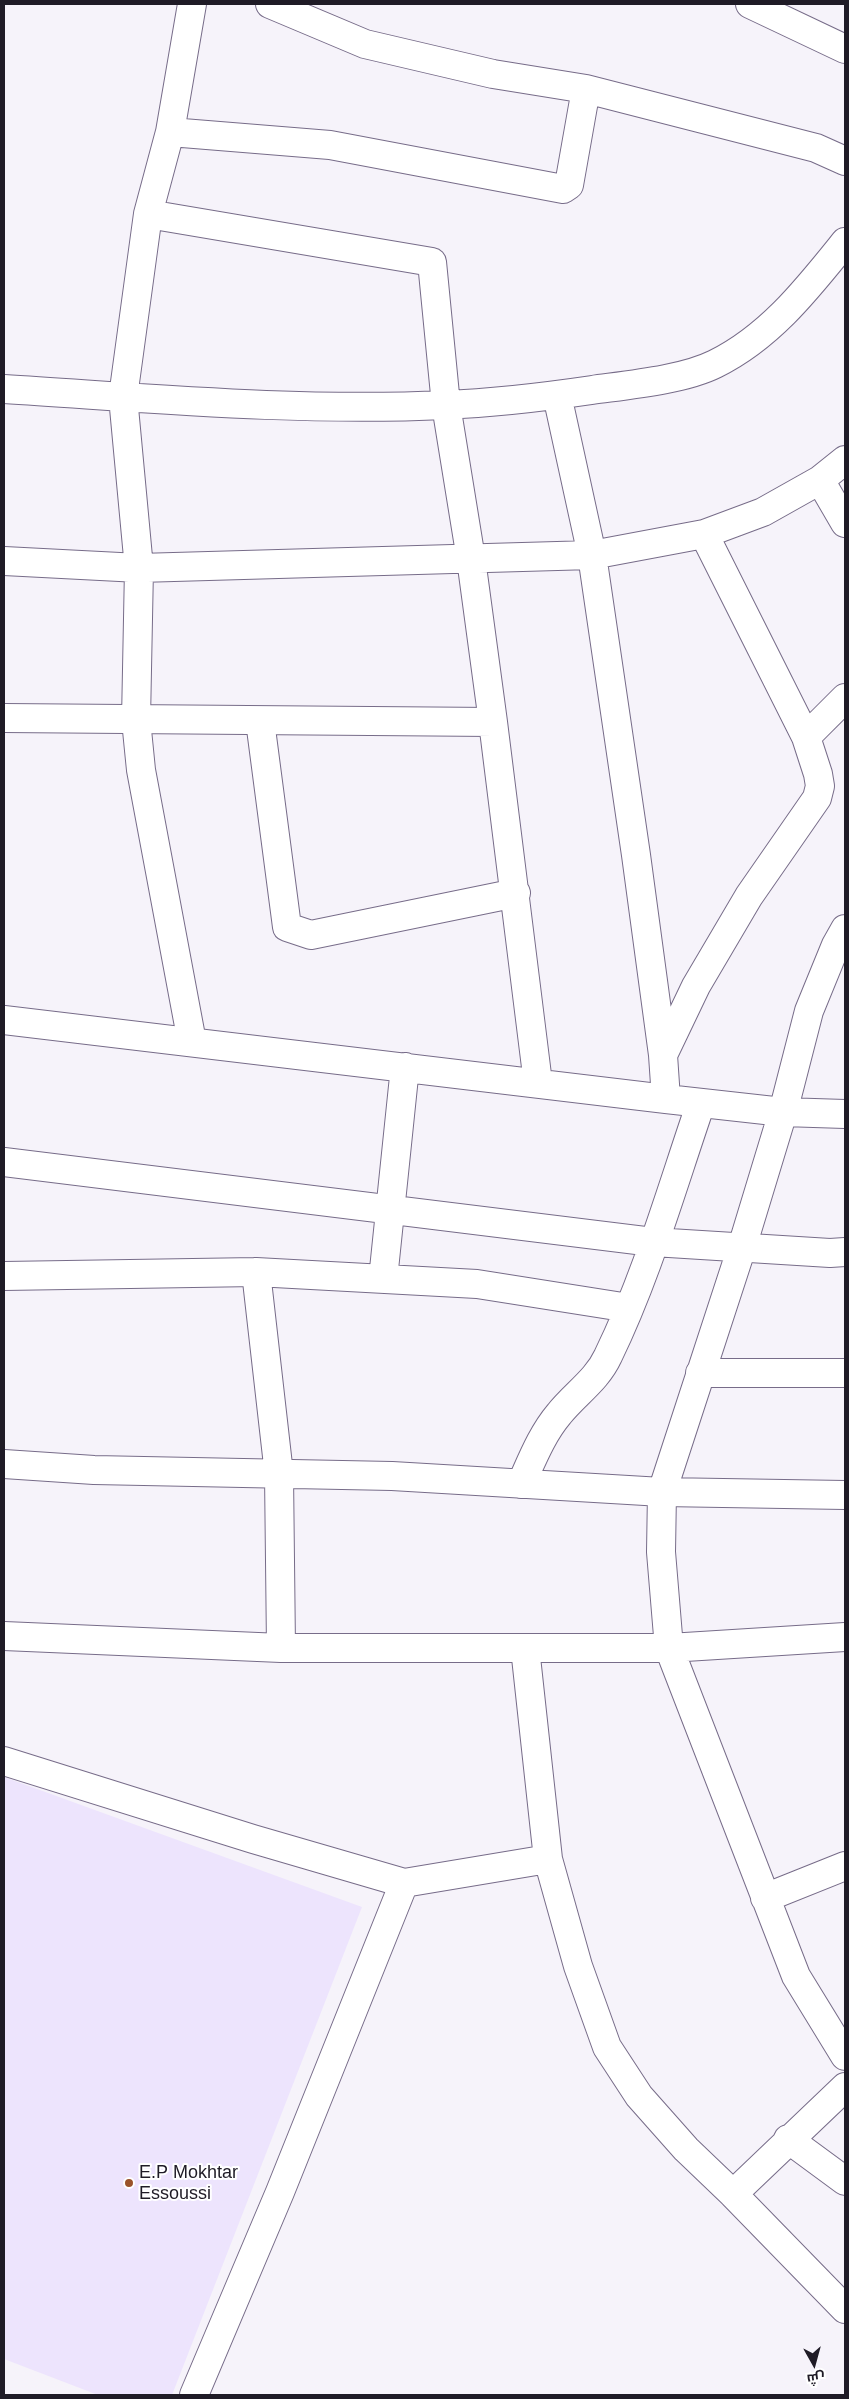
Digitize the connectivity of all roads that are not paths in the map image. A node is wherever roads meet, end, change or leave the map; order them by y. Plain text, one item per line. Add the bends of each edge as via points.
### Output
1 (192, 4) edge
2 (270, 4) edge
3 (750, 4) edge
4 (845, 49) edge
5 (586, 89) junction
6 (170, 132) junction
7 (845, 161) edge
8 (148, 214) junction
9 (845, 242) edge
10 (4, 389) edge
11 (557, 395) junction
12 (123, 397) junction
13 (446, 406) junction
14 (845, 460) edge
15 (820, 480) junction
16 (845, 523) edge
17 (704, 534) junction
18 (592, 555) junction
19 (471, 559) junction
20 (4, 561) edge
21 (139, 568) junction
22 (845, 698) edge
23 (4, 718) edge
24 (136, 720) junction
25 (260, 722) junction
26 (493, 722) junction
27 (806, 737) junction
28 (516, 893) junction
29 (845, 928) edge
30 (4, 1020) edge
31 (192, 1042) junction
32 (663, 1055) junction
33 (406, 1067) junction
34 (538, 1083) junction
35 (666, 1099) junction
36 (701, 1103) junction
37 (783, 1112) junction
38 (845, 1114) edge
39 (4, 1162) edge
40 (390, 1209) junction
41 (653, 1242) junction
42 (742, 1248) junction
43 (845, 1252) edge
44 (256, 1272) junction
45 (4, 1276) edge
46 (383, 1279) junction
47 (629, 1308) junction
48 (845, 1373) edge
49 (700, 1374) junction
50 (4, 1464) edge
51 (280, 1474) junction
52 (521, 1484) junction
53 (662, 1492) junction
54 (845, 1495) edge
55 (4, 1636) edge
56 (845, 1637) edge
57 (281, 1648) junction
58 (525, 1648) junction
59 (670, 1648) junction
60 (4, 1761) edge
61 (548, 1859) junction
62 (845, 1866) edge
63 (404, 1883) junction
64 (765, 1898) junction
65 (845, 2056) edge
66 (845, 2087) edge
67 (788, 2139) junction
68 (845, 2181) edge
69 (733, 2194) junction
70 (845, 2309) edge
71 (194, 2395) edge

1 - 6 street
2 - 5 street via 365,44 494,74
3 - 4 street
5 - 6 street via 569,185 563,189 330,146
5 - 7 street via 816,148
6 - 8 street
8 - 12 street
8 - 13 street via 432,262
9 - 11 street via 791,307 750,343 714,365 665,379
10 - 12 street
11 - 13 street
11 - 18 street
12 - 13 street via 300,407
12 - 21 street
13 - 19 street
14 - 15 street
15 - 16 street
15 - 17 street via 763,512
17 - 18 street
17 - 27 street
18 - 19 street
18 - 32 street
19 - 21 street
19 - 26 street
20 - 21 street
21 - 24 street
22 - 27 street
23 - 24 street
24 - 25 street
24 - 31 street via 141,770
25 - 26 street
25 - 28 street via 287,927 311,935
26 - 28 street
27 - 32 street via 818,774 817,798 749,896 696,986
28 - 34 street
29 - 37 street via 809,1011
30 - 31 street
31 - 33 street
32 - 35 street
33 - 34 street
33 - 40 street
34 - 35 street
35 - 36 street
36 - 37 street
36 - 41 street
37 - 38 street
37 - 42 street
39 - 40 street
40 - 41 street
40 - 46 street
41 - 42 street
41 - 47 street
42 - 43 street
42 - 49 street
44 - 45 street
44 - 46 street
44 - 51 street
46 - 47 street via 477,1284
47 - 52 street via 600,1369 548,1428
48 - 49 street
49 - 53 street
50 - 51 street via 94,1470
51 - 52 street via 392,1476
51 - 57 street
52 - 53 street
53 - 54 street
53 - 59 street via 661,1552
55 - 57 street
56 - 59 street
57 - 58 street
58 - 59 street
58 - 61 street
59 - 64 street
60 - 63 street
61 - 63 street
61 - 69 street via 578,1966 607,2047 639,2096 686,2149
62 - 64 street
63 - 71 street via 280,2192
64 - 65 street via 796,1976
66 - 67 street
67 - 68 street
67 - 69 street
69 - 70 street

